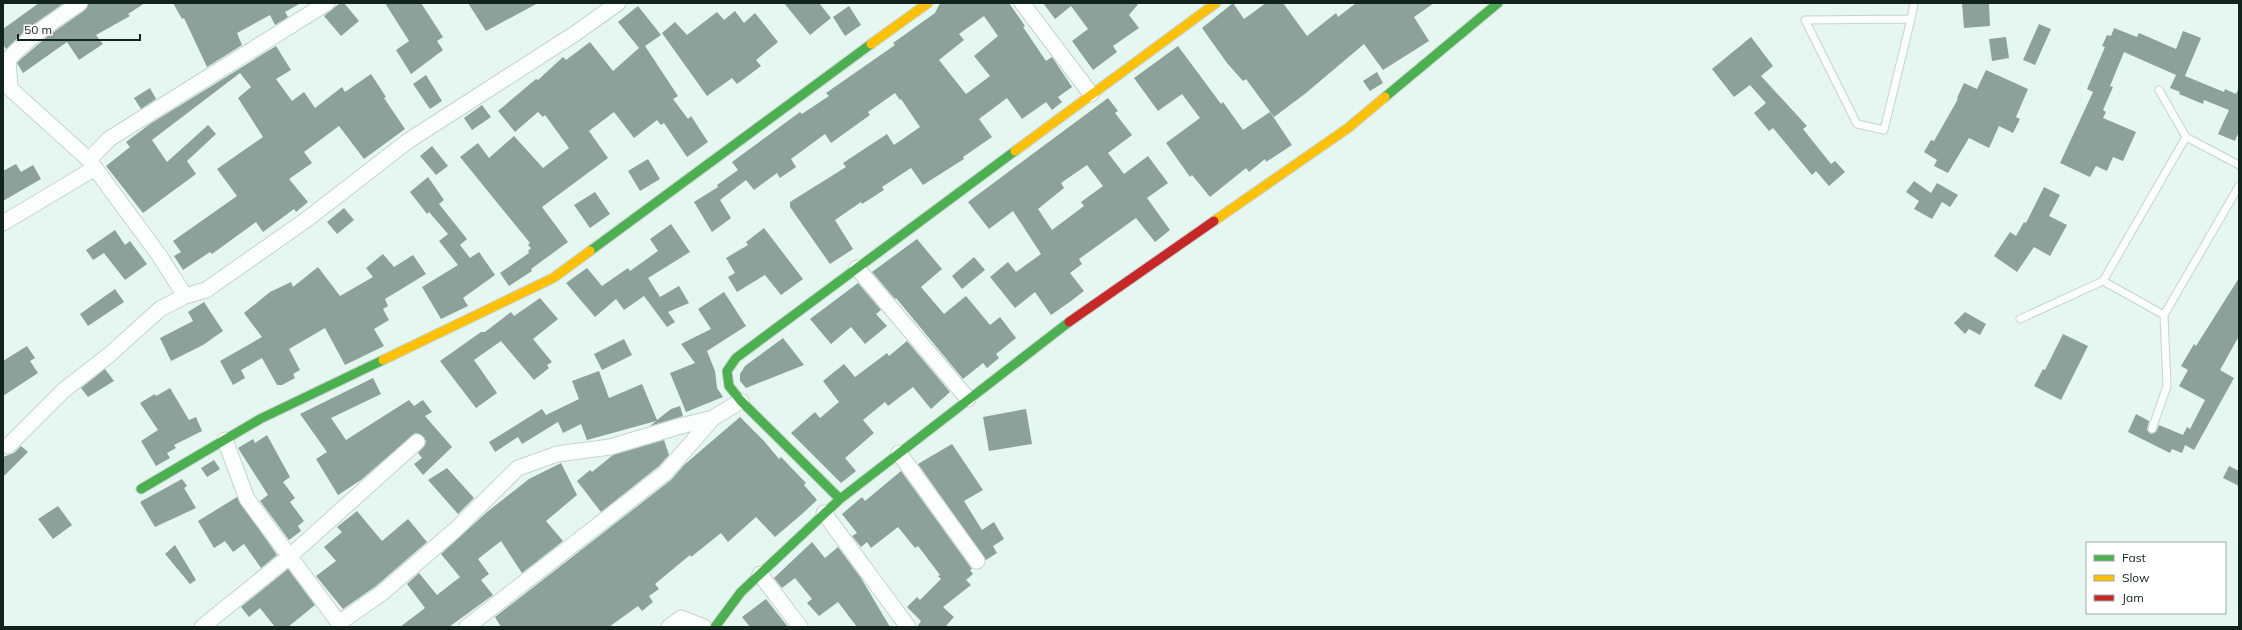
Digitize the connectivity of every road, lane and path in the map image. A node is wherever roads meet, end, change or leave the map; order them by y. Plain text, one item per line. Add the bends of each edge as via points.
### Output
1 (80, 3) edge
2 (326, 3) edge
3 (618, 3) edge
4 (928, 3) edge
5 (1022, 3) edge
6 (1216, 3) edge
7 (1498, 3) edge
8 (1914, 3) edge
9 (1911, 19) junction
10 (7, 85) edge
11 (2159, 90) dead end
12 (1091, 94) junction
13 (2186, 137) junction
14 (92, 164) junction
15 (2239, 165) edge
16 (2239, 186) edge
17 (3, 223) edge
18 (857, 268) junction
19 (2103, 281) junction
20 (185, 296) junction
21 (2164, 315) junction
22 (2020, 319) dead end
23 (968, 399) junction
24 (741, 401) junction
25 (713, 418) junction
26 (2152, 429) dead end
27 (225, 440) junction
28 (417, 442) dead end
29 (8, 446) dead end
30 (899, 453) junction
31 (141, 489) dead end
32 (840, 499) junction
33 (824, 512) junction
34 (290, 556) junction
35 (977, 561) dead end
36 (760, 574) junction
37 (341, 625) edge
38 (202, 627) edge
39 (467, 627) edge
40 (669, 627) edge
41 (704, 627) edge
42 (715, 627) edge
43 (800, 627) edge
44 (908, 627) edge

1 - 10 street via 46,26 8,60
2 - 14 street via 109,139
3 - 20 street via 576,33 408,141 306,220 206,290
4 - 27 street via 553,278 260,419
5 - 12 street
6 - 12 street
7 - 23 street via 1348,128 1052,333
8 - 9 lane
9 - 9 lane via 1805,20 1857,124 1884,130
10 - 14 street
11 - 13 lane
12 - 18 street
13 - 15 lane
13 - 19 lane
14 - 17 street
14 - 20 street via 159,255
16 - 21 lane
18 - 23 street
18 - 24 street via 736,358 727,371 729,386
19 - 21 lane
19 - 22 lane
20 - 29 street via 160,309 109,355 64,390
21 - 26 lane via 2167,386
23 - 30 street
24 - 25 street
24 - 32 street
25 - 37 street via 610,447 558,454 518,468 455,530
25 - 39 street via 664,473
27 - 31 street
27 - 34 street via 247,499
28 - 34 street
30 - 32 street
30 - 35 street
32 - 33 street
33 - 36 street
33 - 44 street
34 - 37 street
34 - 38 street
36 - 42 street via 741,592
36 - 43 street
40 - 41 street via 682,618

